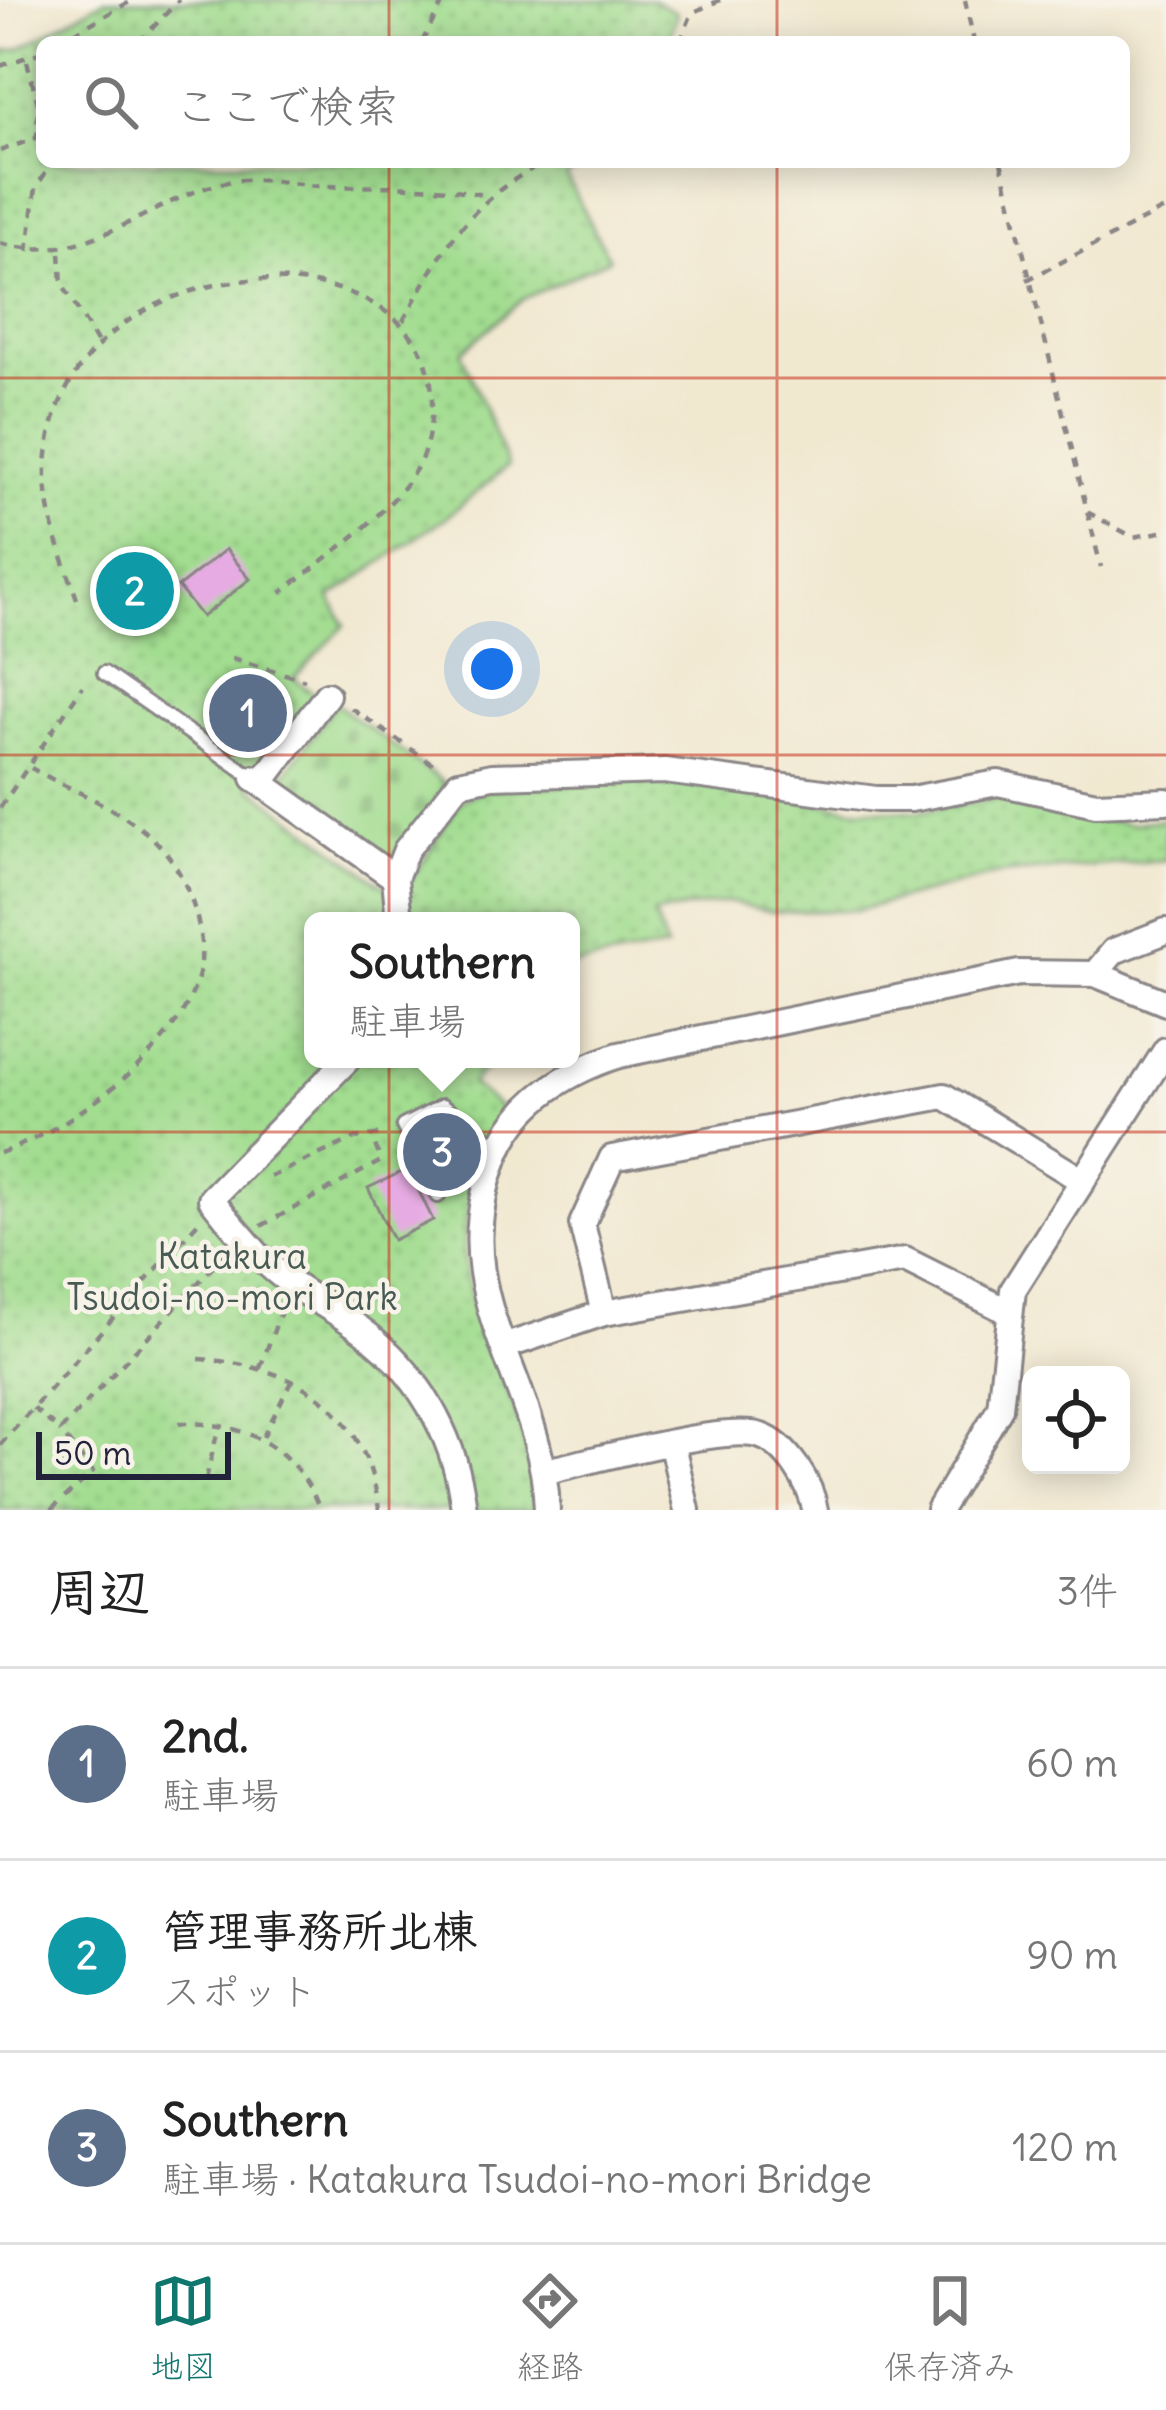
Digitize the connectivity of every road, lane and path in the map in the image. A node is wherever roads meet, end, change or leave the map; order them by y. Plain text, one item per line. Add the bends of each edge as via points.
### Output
1 (133, 0) edge
2 (178, 0) edge
3 (444, 0) edge
4 (720, 0) edge
5 (965, 0) edge
6 (69, 36) edge
7 (145, 36) edge
8 (425, 36) edge
9 (682, 36) edge
10 (973, 36) edge
11 (36, 56) edge
12 (28, 61) junction
13 (0, 65) edge
14 (36, 95) edge
15 (36, 137) edge
16 (0, 151) edge
17 (49, 168) edge
18 (535, 168) edge
19 (1001, 168) edge
20 (487, 196) junction
21 (1166, 208) edge
22 (0, 243) edge
23 (60, 250) junction
24 (28, 251) junction
25 (1028, 280) junction
26 (403, 321) junction
27 (99, 345) junction
28 (1087, 512) junction
29 (1166, 531) edge
30 (1101, 567) dead end
31 (281, 593) dead end
32 (77, 598) dead end
33 (232, 658) dead end
34 (104, 673) dead end
35 (83, 686) dead end
36 (327, 695) junction
37 (32, 768) junction
38 (257, 780) junction
39 (459, 783) junction
40 (1166, 801) edge
41 (0, 808) edge
42 (395, 878) junction
43 (398, 912) edge
44 (1166, 931) edge
45 (1095, 974) junction
46 (1166, 1004) edge
47 (1166, 1050) edge
48 (338, 1068) edge
49 (403, 1126) junction
50 (373, 1139) junction
51 (500, 1147) junction
52 (0, 1153) edge
53 (279, 1172) dead end
54 (1083, 1180) junction
55 (438, 1196) dead end
56 (221, 1211) junction
57 (260, 1227) dead end
58 (229, 1250) dead end
59 (285, 1300) dead end
60 (1009, 1312) junction
61 (604, 1313) junction
62 (503, 1347) junction
63 (200, 1358) dead end
64 (260, 1368) junction
65 (293, 1378) junction
66 (33, 1408) junction
67 (179, 1423) dead end
68 (219, 1426) junction
69 (60, 1432) junction
70 (263, 1438) junction
71 (0, 1445) edge
72 (671, 1445) junction
73 (546, 1471) junction
74 (206, 1480) dead end
75 (51, 1510) edge
76 (320, 1510) edge
77 (379, 1510) edge
78 (464, 1510) edge
79 (547, 1510) edge
80 (687, 1510) edge
81 (815, 1510) edge
82 (939, 1510) edge

1 - 6 path
2 - 7 path
3 - 8 path
4 - 9 path via 692,13
5 - 10 path
11 - 12 path
12 - 13 path
12 - 14 path
15 - 16 path
17 - 24 path via 36,187
18 - 20 path
19 - 25 path
20 - 23 path via 422,184 234,180
20 - 26 path via 435,262
21 - 25 path
22 - 24 path
23 - 24 path
23 - 27 path via 62,284
25 - 28 path
26 - 27 path via 352,296 256,278 170,295
26 - 31 path via 432,380 417,467 371,520
27 - 32 path via 52,422 46,468 50,512
28 - 29 path via 1133,537
28 - 30 path
33 - 36 path via 298,675
34 - 38 lane
35 - 37 path
36 - 38 street
36 - 39 path
37 - 41 path
37 - 52 path via 138,825 170,857 200,935 199,978 179,1018 131,1071 75,1117
38 - 42 street
39 - 40 street via 665,770 876,799 998,783 1096,804
39 - 42 street via 406,850
42 - 43 street
44 - 45 street via 1114,951
45 - 46 street
45 - 51 street via 1019,973 619,1054 549,1087
47 - 54 street
48 - 56 street via 211,1199
49 - 50 path
49 - 51 lane via 442,1106
49 - 55 lane
50 - 53 path via 355,1138
50 - 57 path via 381,1161
51 - 62 street via 487,1179 476,1259
54 - 60 street via 1013,1290
54 - 61 street via 944,1096 612,1158 582,1224
56 - 66 path
56 - 78 street, bridge via 295,1291 371,1337 423,1394 444,1431
58 - 69 path
59 - 64 path
60 - 61 street via 904,1260
60 - 82 street via 1000,1408
61 - 62 street
62 - 73 street
63 - 64 path
64 - 65 path
65 - 70 path
65 - 77 path via 355,1435
66 - 69 path
66 - 71 path
67 - 68 path
68 - 70 path
68 - 74 path
69 - 75 path via 93,1472
70 - 76 path via 295,1464
72 - 73 street
72 - 80 street
72 - 81 street via 726,1432 763,1436 797,1468
73 - 79 street

